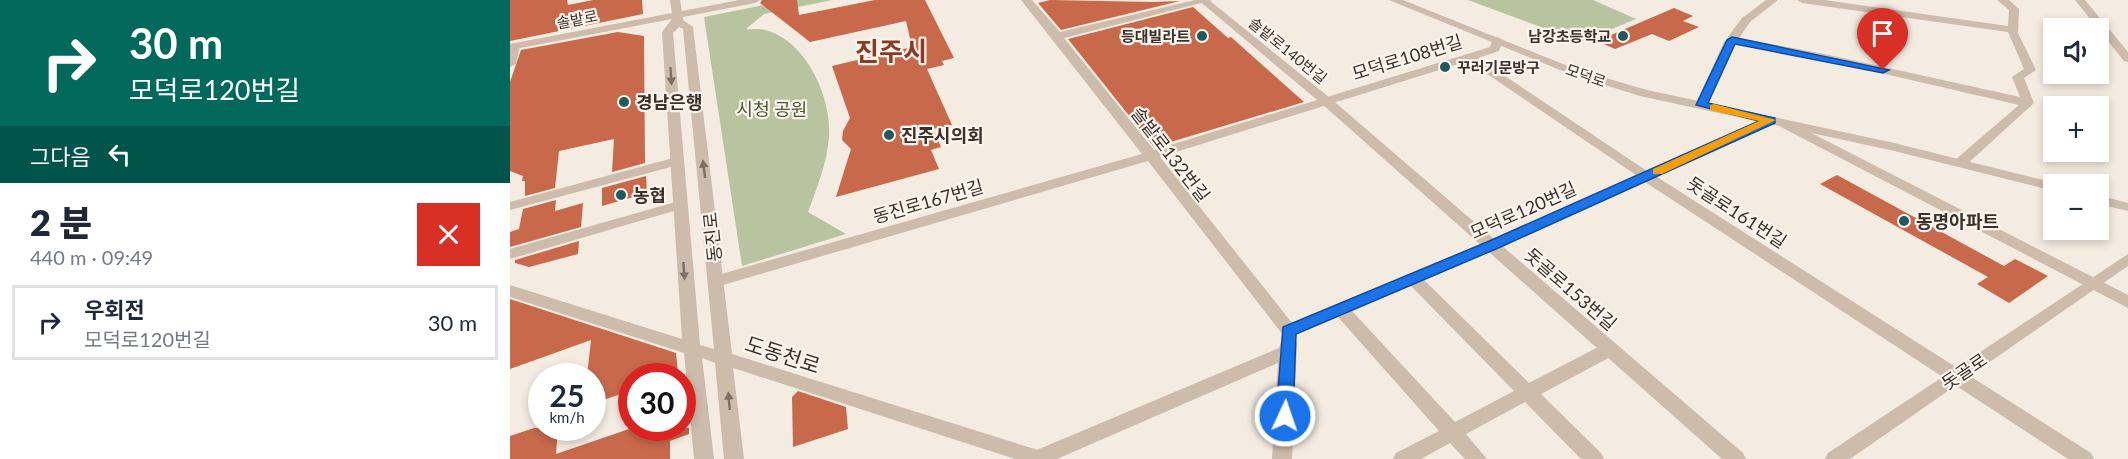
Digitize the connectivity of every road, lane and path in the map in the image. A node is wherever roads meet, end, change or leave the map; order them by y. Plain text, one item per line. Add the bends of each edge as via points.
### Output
1 (675, 0) edge
2 (755, 0) edge
3 (1026, 0) edge
4 (1205, 0) edge
5 (1394, 0) edge
6 (1773, 0) edge
7 (1802, 0) edge
8 (2002, 0) edge
9 (2080, 0) edge
10 (677, 19) junction
11 (2013, 30) junction
12 (1057, 36) junction
13 (1497, 40) junction
14 (1732, 40) junction
15 (512, 47) edge
16 (1469, 57) junction
17 (2128, 59) edge
18 (510, 64) edge
19 (1326, 101) junction
20 (2028, 103) junction
21 (1701, 105) junction
22 (1771, 120) junction
23 (1786, 124) junction
24 (1149, 156) junction
25 (677, 161) junction
26 (1960, 163) junction
27 (1646, 176) junction
28 (2043, 184) edge
29 (2109, 202) edge
30 (679, 205) junction
31 (510, 206) edge
32 (2128, 207) edge
33 (1491, 246) junction
34 (510, 254) edge
35 (2128, 259) edge
36 (1413, 279) junction
37 (717, 281) junction
38 (2093, 283) junction
39 (510, 291) edge
40 (2128, 302) edge
41 (1340, 309) junction
42 (1289, 331) junction
43 (694, 349) junction
44 (1610, 349) junction
45 (1288, 351) junction
46 (725, 358) junction
47 (1956, 376) junction
48 (1528, 394) junction
49 (1453, 433) junction
50 (704, 459) edge
51 (734, 459) edge
52 (1040, 459) edge
53 (1282, 459) edge
54 (1403, 459) edge
55 (1477, 459) edge
56 (1594, 459) edge
57 (1736, 459) edge
58 (1835, 459) edge
59 (2084, 459) edge

1 - 10 street, 동진로
2 - 10 street, 솔밭로
3 - 12 street, 솔밭로132번길
4 - 12 street
4 - 19 street, 솔밭로140번길
5 - 13 street, 모덕로
6 - 14 street via 1746,21
7 - 11 street
8 - 11 street via 2014,9
9 - 17 street
10 - 15 street, 솔밭로
10 -> 25 street, 동진로 via 668,32
37 -> 10 street, 동진로 via 688,27
11 - 20 street via 2030,70 2018,77
12 - 24 street, 솔밭로132번길
13 - 16 street, 모덕로108번길 via 1495,49
13 - 21 street, 모덕로 via 1595,79
14 - 20 street
14 - 21 street
15 - 18 street
16 - 19 street, 모덕로108번길
16 - 27 street, 돗골로161번길
19 - 24 street, 모덕로108번길
19 - 33 street, 돗골로153번길
20 - 26 street
21 - 22 street, 모덕로
22 - 23 street, 모덕로
22 - 27 street, 모덕로120번길
23 - 26 street, 모덕로
23 - 38 street, 모덕로
24 - 37 street, 동진로167번길
24 - 42 street, 솔밭로132번길
25 - 30 street, 동진로
25 - 31 street
26 - 28 street, 모덕로
27 - 33 street, 모덕로120번길
27 - 47 street, 돗골로161번길
29 - 32 street
30 - 34 street
30 -> 43 street, 동진로
33 - 36 street, 모덕로120번길
33 - 44 street, 돗골로153번길
35 - 38 street, 돗골로
36 - 41 street, 모덕로120번길
36 - 48 street
37 - 46 street, 동진로
38 - 40 street
38 - 47 street, 돗골로
39 - 43 street, 도동천로
41 - 42 street, 모덕로120번길
41 - 49 street
42 - 45 street
43 - 46 street, 도동천로
43 - 50 street, 동진로
44 - 48 street
44 - 57 street, 돗골로153번길
45 - 52 street
45 - 53 street
51 -> 46 street, 동진로
46 - 52 street, 도동천로
47 - 58 street, 돗골로
47 - 59 street, 돗골로161번길
48 - 49 street
48 - 56 street
49 - 54 street
49 - 55 street

